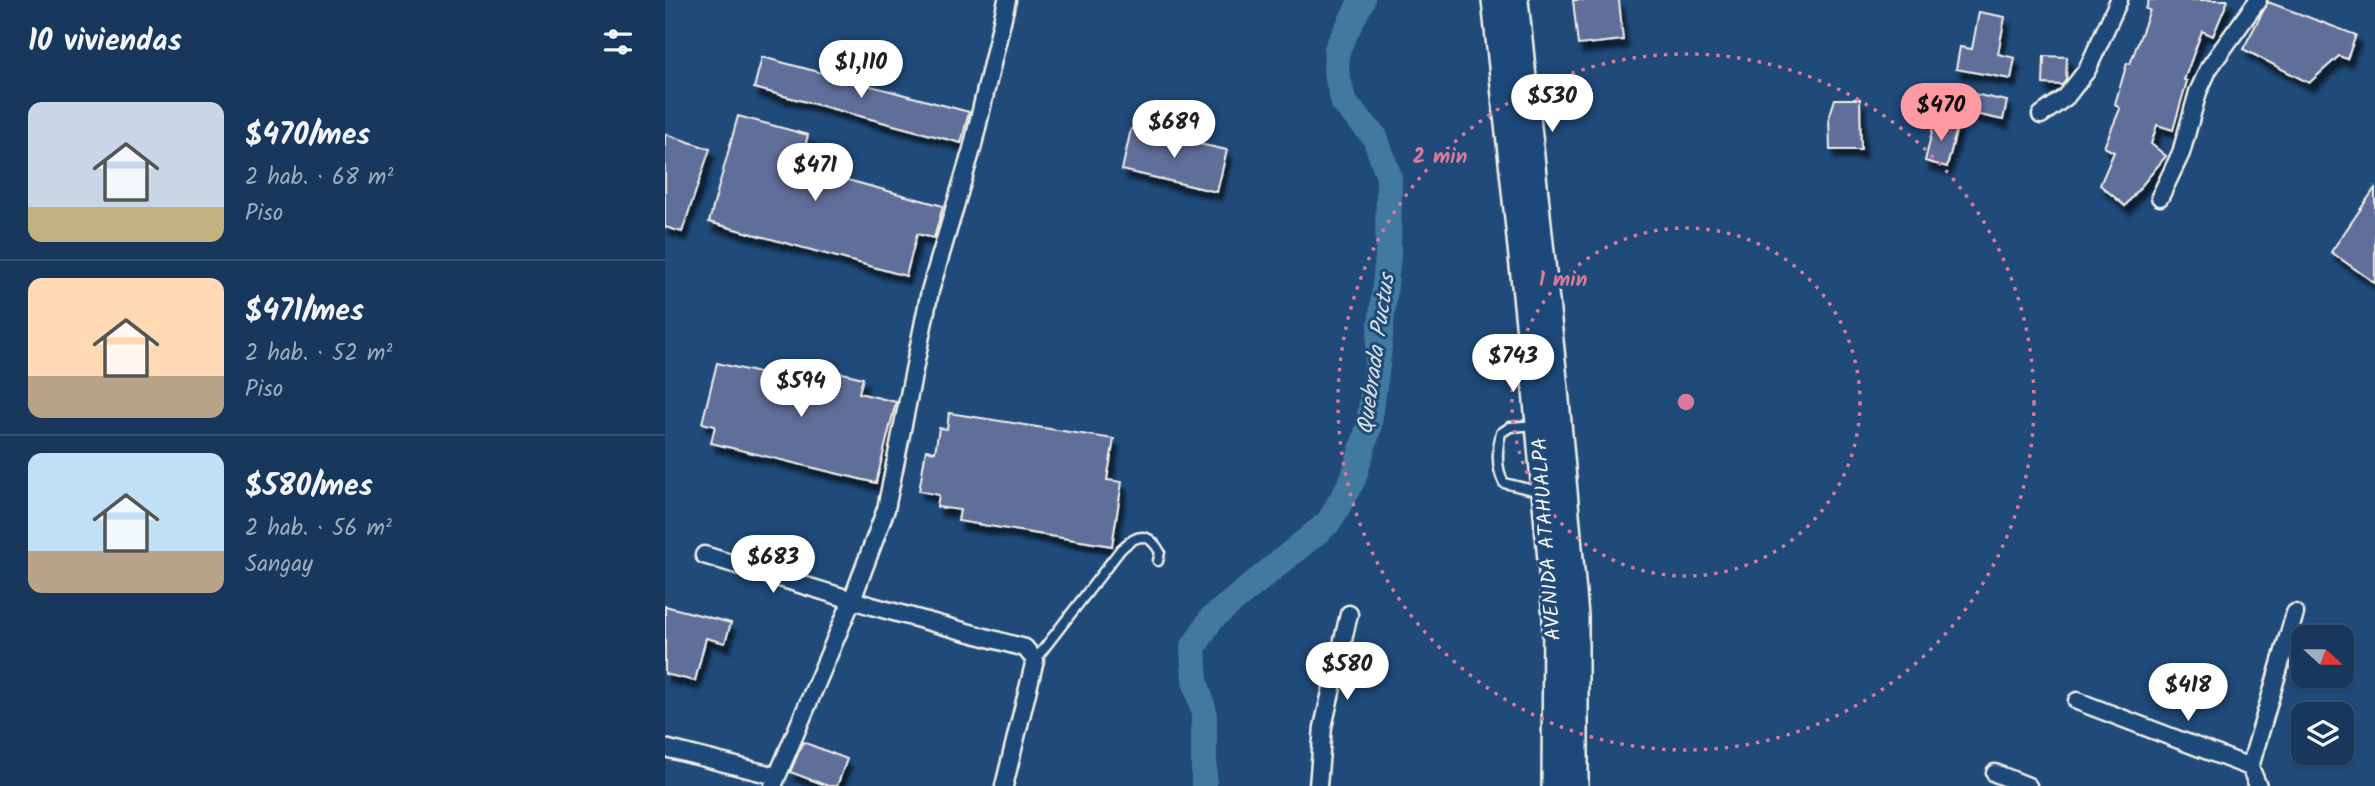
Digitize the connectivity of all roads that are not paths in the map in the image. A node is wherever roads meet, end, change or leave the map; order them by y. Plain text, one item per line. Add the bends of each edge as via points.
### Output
1 (1007, 0) edge
2 (1494, 0) edge
3 (1516, 0) edge
4 (2119, 0) edge
5 (2258, 0) edge
6 (1513, 74) junction
7 (2041, 115) dead end
8 (2160, 197) dead end
9 (1548, 424) junction
10 (1551, 501) junction
11 (704, 555) dead end
12 (1158, 561) dead end
13 (852, 600) junction
14 (2295, 613) dead end
15 (1349, 614) dead end
16 (1035, 660) junction
17 (1565, 701) junction
18 (2077, 701) dead end
19 (665, 748) edge
20 (2251, 767) junction
21 (1995, 773) dead end
22 (775, 781) edge
23 (2020, 785) edge
24 (1004, 786) edge
25 (1318, 786) edge
26 (1555, 786) edge
27 (1576, 786) edge
28 (2258, 786) edge

1 - 13 street via 972,149 930,291 886,509
2 - 6 main road, AVENIDA ATAHUALPA
3 - 6 main road, AVENIDA ATAHUALPA
4 - 7 street via 2087,70 2066,97
5 - 8 street via 2209,68 2181,153
6 - 9 main road, AVENIDA ATAHUALPA
9 - 10 main road, AVENIDA ATAHUALPA
9 - 10 lane via 1510,427 1501,433 1499,474 1504,483
10 - 17 main road, AVENIDA ATAHUALPA via 1576,616
11 - 13 street
12 - 16 lane via 1160,552 1154,541 1143,536 1131,540
13 - 16 street via 1025,648
13 - 22 street
14 - 20 street
15 - 25 street via 1323,727
16 - 24 street
17 - 26 main road, AVENIDA ATAHUALPA
17 - 27 main road, AVENIDA ATAHUALPA
18 - 20 street
19 - 22 street
20 - 28 street
21 - 23 street

